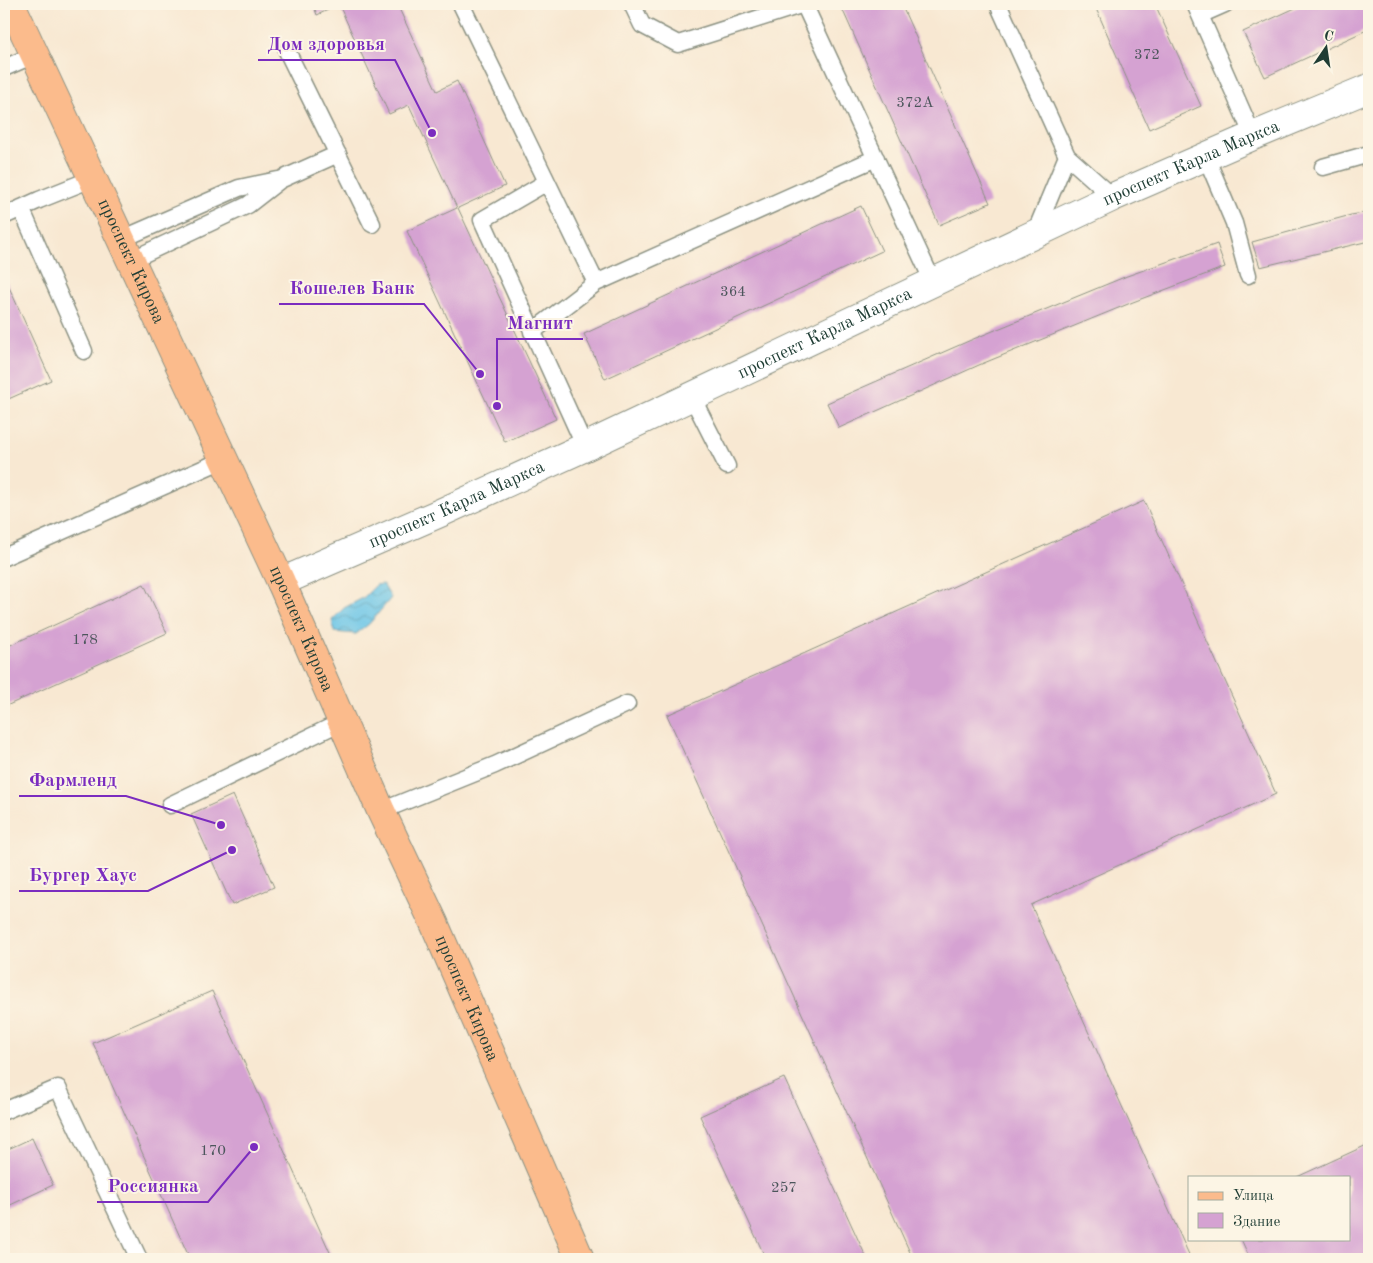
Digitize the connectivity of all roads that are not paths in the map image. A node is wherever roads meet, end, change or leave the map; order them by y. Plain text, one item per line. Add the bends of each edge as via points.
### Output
1 (12, 4) edge
2 (460, 4) edge
3 (632, 4) edge
4 (804, 4) edge
5 (998, 4) edge
6 (1225, 4) edge
7 (1198, 9) edge
8 (287, 51) dead end
9 (34, 54) junction
10 (4, 68) edge
11 (1369, 88) edge
12 (1253, 136) junction
13 (338, 154) junction
14 (1369, 154) edge
15 (1067, 156) junction
16 (1206, 157) junction
17 (876, 158) junction
18 (1323, 167) dead end
19 (94, 178) junction
20 (280, 180) junction
21 (547, 182) junction
22 (1113, 197) junction
23 (21, 208) junction
24 (4, 216) edge
25 (372, 224) dead end
26 (1035, 233) junction
27 (127, 250) junction
28 (1248, 275) dead end
29 (933, 282) junction
30 (596, 283) junction
31 (532, 332) junction
32 (84, 351) dead end
33 (692, 397) junction
34 (585, 447) junction
35 (225, 459) junction
36 (727, 466) dead end
37 (4, 557) edge
38 (281, 582) junction
39 (627, 704) dead end
40 (341, 722) junction
41 (170, 805) dead end
42 (381, 811) junction
43 (4, 1111) edge
44 (139, 1259) edge
45 (580, 1259) edge

1 - 9 main road, проспект Кирова
2 - 21 lane
3 - 4 lane via 642,24 678,44
4 - 17 lane
5 - 15 lane
6 - 7 lane
7 - 12 lane
8 - 13 lane
9 - 10 lane
9 - 19 main road, проспект Кирова
11 - 12 street, проспект Карла Маркса
12 - 16 street, проспект Карла Маркса
13 - 20 lane
13 - 25 lane
14 - 18 lane
15 - 22 lane
15 - 26 lane
16 - 22 street, проспект Карла Маркса
16 - 28 lane via 1234,223
17 - 29 lane
17 - 30 lane
19 - 23 lane
19 - 27 main road, проспект Кирова
20 - 27 lane via 248,205
20 - 27 lane via 239,188
21 - 30 lane
21 - 31 lane via 482,220
22 - 26 street, проспект Карла Маркса
23 - 24 lane
23 - 32 lane
26 - 29 street, проспект Карла Маркса
27 - 35 main road, проспект Кирова
29 - 33 street, проспект Карла Маркса
30 - 31 lane
31 - 34 lane
33 - 34 street, проспект Карла Маркса
33 - 36 lane
34 - 38 street, проспект Карла Маркса
35 - 37 lane
35 - 38 main road, проспект Кирова
38 - 40 main road, проспект Кирова
39 - 42 lane via 495,765
40 - 41 lane
40 - 42 main road, проспект Кирова
42 - 45 main road, проспект Кирова via 434,923
43 - 44 lane via 58,1088

